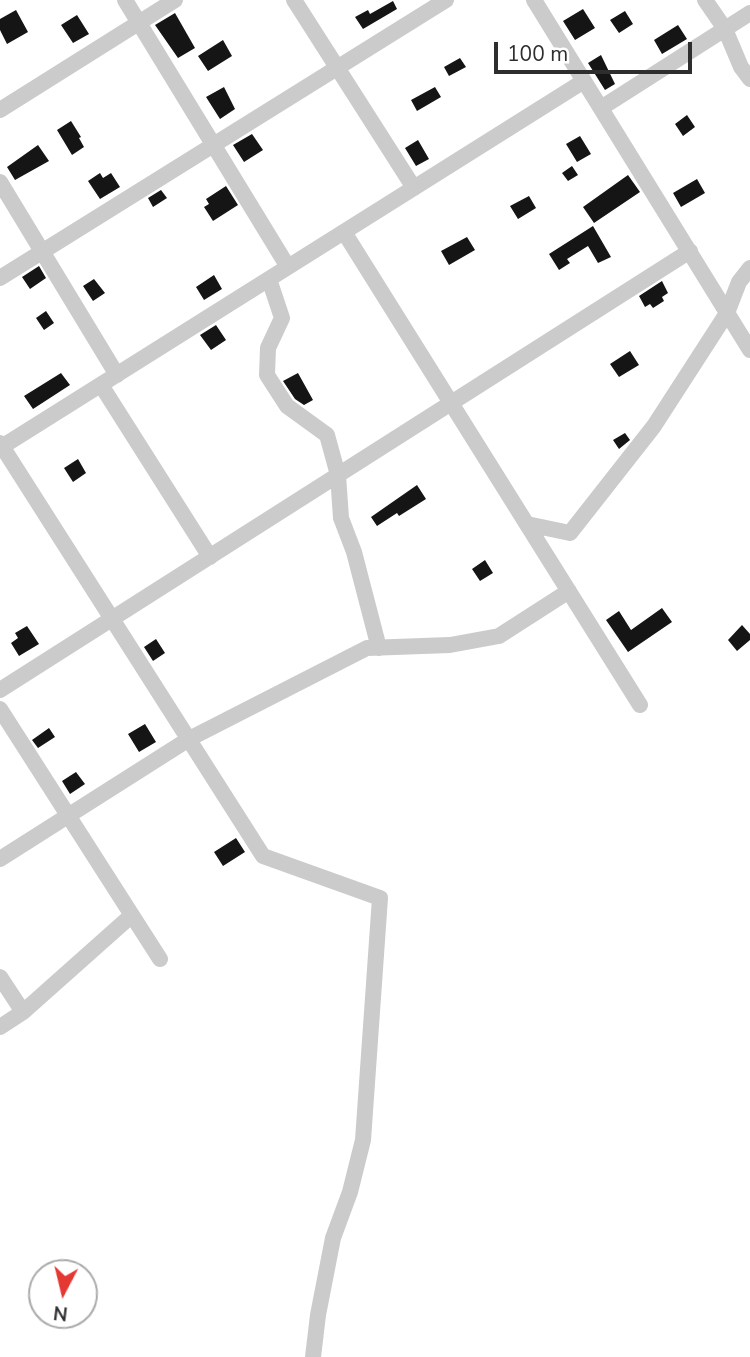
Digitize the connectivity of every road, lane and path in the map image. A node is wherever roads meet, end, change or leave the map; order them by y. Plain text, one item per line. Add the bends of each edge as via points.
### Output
1 (125, 0) edge
2 (175, 0) edge
3 (294, 0) edge
4 (446, 0) edge
5 (534, 0) edge
6 (705, 0) edge
7 (750, 13) edge
8 (139, 23) junction
9 (725, 29) junction
10 (337, 68) junction
11 (750, 79) edge
12 (584, 81) junction
13 (601, 108) junction
14 (0, 110) edge
15 (214, 145) junction
16 (0, 182) edge
17 (414, 188) junction
18 (344, 232) junction
19 (690, 251) junction
20 (43, 252) junction
21 (288, 267) junction
22 (750, 268) edge
23 (0, 278) edge
24 (268, 279) junction
25 (727, 313) junction
26 (750, 350) edge
27 (117, 374) junction
28 (101, 385) junction
29 (451, 403) junction
30 (1, 446) edge
31 (338, 475) junction
32 (527, 524) junction
33 (210, 557) junction
34 (569, 590) junction
35 (112, 619) junction
36 (379, 648) junction
37 (0, 690) edge
38 (640, 705) dead end
39 (0, 709) edge
40 (188, 739) junction
41 (68, 815) junction
42 (0, 859) edge
43 (132, 915) junction
44 (160, 958) dead end
45 (0, 977) edge
46 (23, 1012) junction
47 (0, 1027) edge
48 (313, 1357) edge

1 - 8 street
2 - 8 street
3 - 10 street
4 - 10 street
5 - 12 street
6 - 9 street
7 - 9 street
8 - 14 street
8 - 15 street
9 - 11 street
9 - 13 street
10 - 15 street
10 - 17 street
12 - 13 street
12 - 17 street
13 - 19 street
15 - 20 street
15 - 21 street
16 - 20 street
17 - 18 street
18 - 21 street
18 - 29 street
19 - 25 street
19 - 29 street
20 - 23 street
20 - 27 street
21 - 24 street
22 - 25 street
24 - 27 street
24 - 31 street via 282,318 268,348 267,375 288,406 327,435
25 - 26 street
25 - 32 street via 654,426 570,533
27 - 28 street
28 - 30 street
28 - 33 street
29 - 31 street
29 - 32 street
30 - 35 street
31 - 33 street
31 - 36 street via 341,518
32 - 34 street
33 - 35 street
34 - 36 street via 499,636 450,645
34 - 38 street
35 - 37 street
35 - 40 street
36 - 40 street via 368,648
39 - 41 street
40 - 41 street
40 - 48 street via 263,856 380,898 363,1140 351,1192 333,1238
41 - 42 street
41 - 43 street
43 - 44 street
43 - 46 street
45 - 46 street
46 - 47 street

